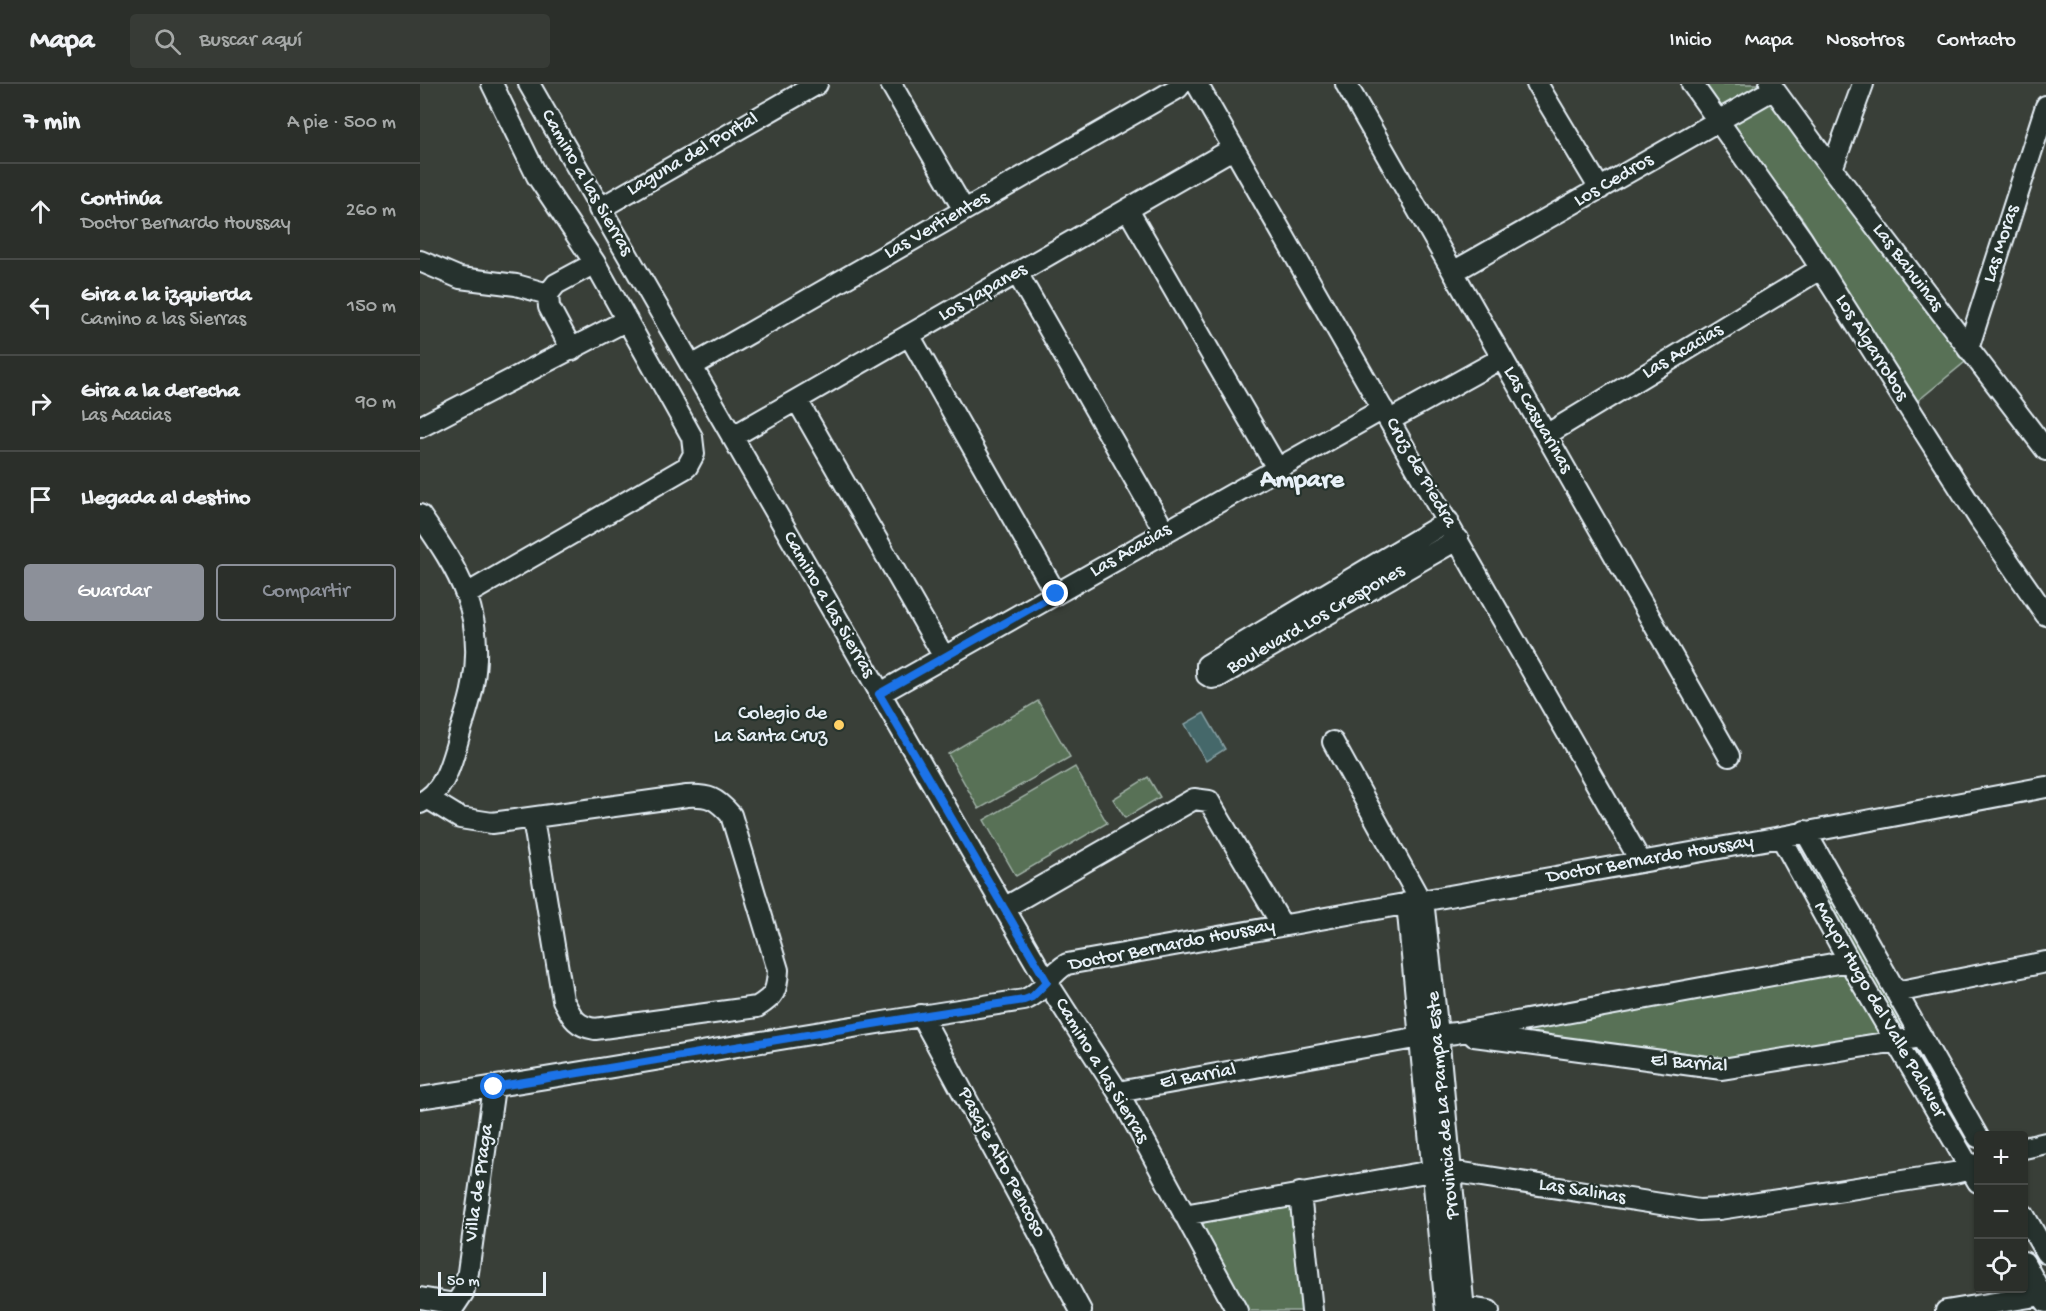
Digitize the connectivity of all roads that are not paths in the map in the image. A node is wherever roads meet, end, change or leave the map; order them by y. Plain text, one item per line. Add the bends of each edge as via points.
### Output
1 (492, 84) edge
2 (529, 84) edge
3 (817, 84) edge
4 (891, 84) edge
5 (1181, 84) edge
6 (1197, 84) edge
7 (1346, 84) edge
8 (1537, 84) edge
9 (1692, 84) edge
10 (1863, 84) edge
11 (1772, 86) edge
12 (2046, 106) edge
13 (1718, 120) junction
14 (1234, 147) junction
15 (1832, 169) junction
16 (1600, 189) junction
17 (599, 209) junction
18 (964, 210) junction
19 (1128, 210) junction
20 (420, 261) edge
21 (595, 262) junction
22 (1820, 269) junction
23 (1453, 272) junction
24 (1017, 273) junction
25 (548, 294) junction
26 (627, 320) junction
27 (909, 335) junction
28 (1968, 349) junction
29 (572, 350) junction
30 (1502, 358) junction
31 (692, 366) junction
32 (797, 400) junction
33 (1387, 414) junction
34 (420, 427) edge
35 (1546, 435) junction
36 (732, 437) junction
37 (2046, 450) edge
38 (1276, 468) junction
39 (420, 515) edge
40 (1448, 521) junction
41 (1165, 532) junction
42 (1458, 539) junction
43 (467, 594) junction
44 (1056, 594) junction
45 (2046, 615) edge
46 (944, 657) junction
47 (879, 694) junction
48 (1333, 742) dead end
49 (1729, 756) dead end
50 (2046, 786) edge
51 (424, 801) edge
52 (533, 819) junction
53 (1793, 834) junction
54 (1641, 862) junction
55 (1417, 901) junction
56 (1004, 908) junction
57 (1282, 925) junction
58 (1850, 961) junction
59 (2046, 962) edge
60 (1047, 982) junction
61 (1896, 992) junction
62 (921, 1016) junction
63 (1438, 1035) junction
64 (1922, 1037) junction
65 (1898, 1041) junction
66 (494, 1087) junction
67 (1118, 1092) junction
68 (420, 1098) edge
69 (1975, 1131) edge
70 (2046, 1143) edge
71 (2028, 1147) edge
72 (1974, 1169) edge
73 (1441, 1171) junction
74 (1974, 1172) edge
75 (1300, 1193) junction
76 (1184, 1215) junction
77 (2028, 1222) edge
78 (2046, 1253) edge
79 (2028, 1269) edge
80 (420, 1298) edge
81 (2044, 1298) edge
82 (453, 1307) edge
83 (1458, 1310) edge
84 (1081, 1311) edge
85 (1237, 1311) edge
86 (1312, 1311) edge
87 (1489, 1311) edge
88 (1946, 1311) edge

1 - 21 street via 537,176
2 - 17 street, Camino a las Sierras
3 - 17 street, Laguna del Portal
4 - 18 street
5 - 18 street, Las Vertientes
6 - 14 street, Cruz de Piedra
7 - 23 street, Las Casuarinas
8 - 16 street
9 - 13 street, Los Algarrobos
10 - 15 street
11 - 13 street, Los Cedros
11 - 15 street, Las Bahuinas
12 - 28 street, Las Moras
13 - 16 street, Los Cedros
13 - 22 street, Los Algarrobos
14 - 19 street, Los Yapanes
14 - 33 street, Cruz de Piedra
15 - 28 street, Las Bahuinas
16 - 23 street, Los Cedros
17 - 31 street, Camino a las Sierras
18 - 31 street, Las Vertientes
19 - 24 street, Los Yapanes
19 - 38 street
20 - 25 street via 460,278 516,285
21 - 25 street via 556,284
21 - 26 street
22 - 35 street, Las Acacias
22 - 45 street, Los Algarrobos via 1980,520
23 - 30 street, Las Casuarinas
24 - 27 street, Los Yapanes
24 - 41 street
25 - 29 street via 549,307
26 - 29 street
26 - 43 street via 692,436 694,454 687,467
27 - 32 street, Los Yapanes
27 - 44 street
28 - 37 street, Las Bahuinas
29 - 34 street
30 - 33 street, Las Acacias
30 - 35 street, Las Casuarinas
31 - 36 street, Camino a las Sierras
32 - 36 street, Los Yapanes
32 - 46 street
33 - 38 street, Las Acacias
33 - 40 street, Cruz de Piedra
35 - 49 street, Las Casuarinas
36 - 47 street, Camino a las Sierras
38 - 41 street, Las Acacias
39 - 43 street via 450,558
40 - 42 street, Cruz de Piedra
40 - 42 street, Boulevard Los Crespones via 1207,665 1207,675 1218,677
41 - 44 street, Las Acacias
42 - 54 street, Cruz de Piedra
43 - 51 street via 477,654 473,687 446,778
44 - 46 street, Las Acacias
46 - 47 street, Las Acacias
47 - 56 street, Camino a las Sierras
48 - 55 street, Provincia de La Pampa Este
50 - 53 street, Doctor Bernardo Houssay
51 - 52 street via 477,822
52 - 52 street via 563,1000 574,1020 584,1028 757,1007 770,999 778,987 778,970 731,814 720,802 705,796 687,796
53 - 54 street, Doctor Bernardo Houssay
53 - 58 street, Mayor Hugo del Valle Palaver
53 - 61 street, Mayor Hugo del Valle Palaver
54 - 55 street, Doctor Bernardo Houssay
55 - 57 street, Doctor Bernardo Houssay
55 - 63 street, Provincia de La Pampa Este
56 - 57 street via 1194,800 1202,800 1209,801
56 - 60 street, Camino a las Sierras
57 - 60 street, Doctor Bernardo Houssay via 1067,964
58 - 63 street, El Barrial
58 - 65 street, Mayor Hugo del Valle Palaver
59 - 61 street
60 - 62 street, Doctor Bernardo Houssay via 1024,1000
60 - 67 street, Camino a las Sierras
61 - 64 street, Mayor Hugo del Valle Palaver
62 - 66 street, Doctor Bernardo Houssay
62 - 84 street, Pasaje Alto Pencoso
63 - 65 street, El Barrial via 1722,1069
63 - 67 street, El Barrial
63 - 73 street, Provincia de La Pampa Este
64 - 65 street, El Barrial
64 - 69 street, Mayor Hugo del Valle Palaver
65 - 72 street, Mayor Hugo del Valle Palaver
66 - 68 street, Doctor Bernardo Houssay
66 - 82 street, Villa de Praga via 468,1272 463,1293
67 - 76 street, Camino a las Sierras
70 - 71 street
73 - 74 street, Las Salinas via 1699,1210
73 - 75 street, Las Salinas
73 - 83 street, Provincia de La Pampa Este
75 - 76 street, Las Salinas
75 - 86 street
76 - 85 street, Camino a las Sierras
77 - 78 street
79 - 81 street
80 - 82 street
81 - 88 street
83 - 87 street

